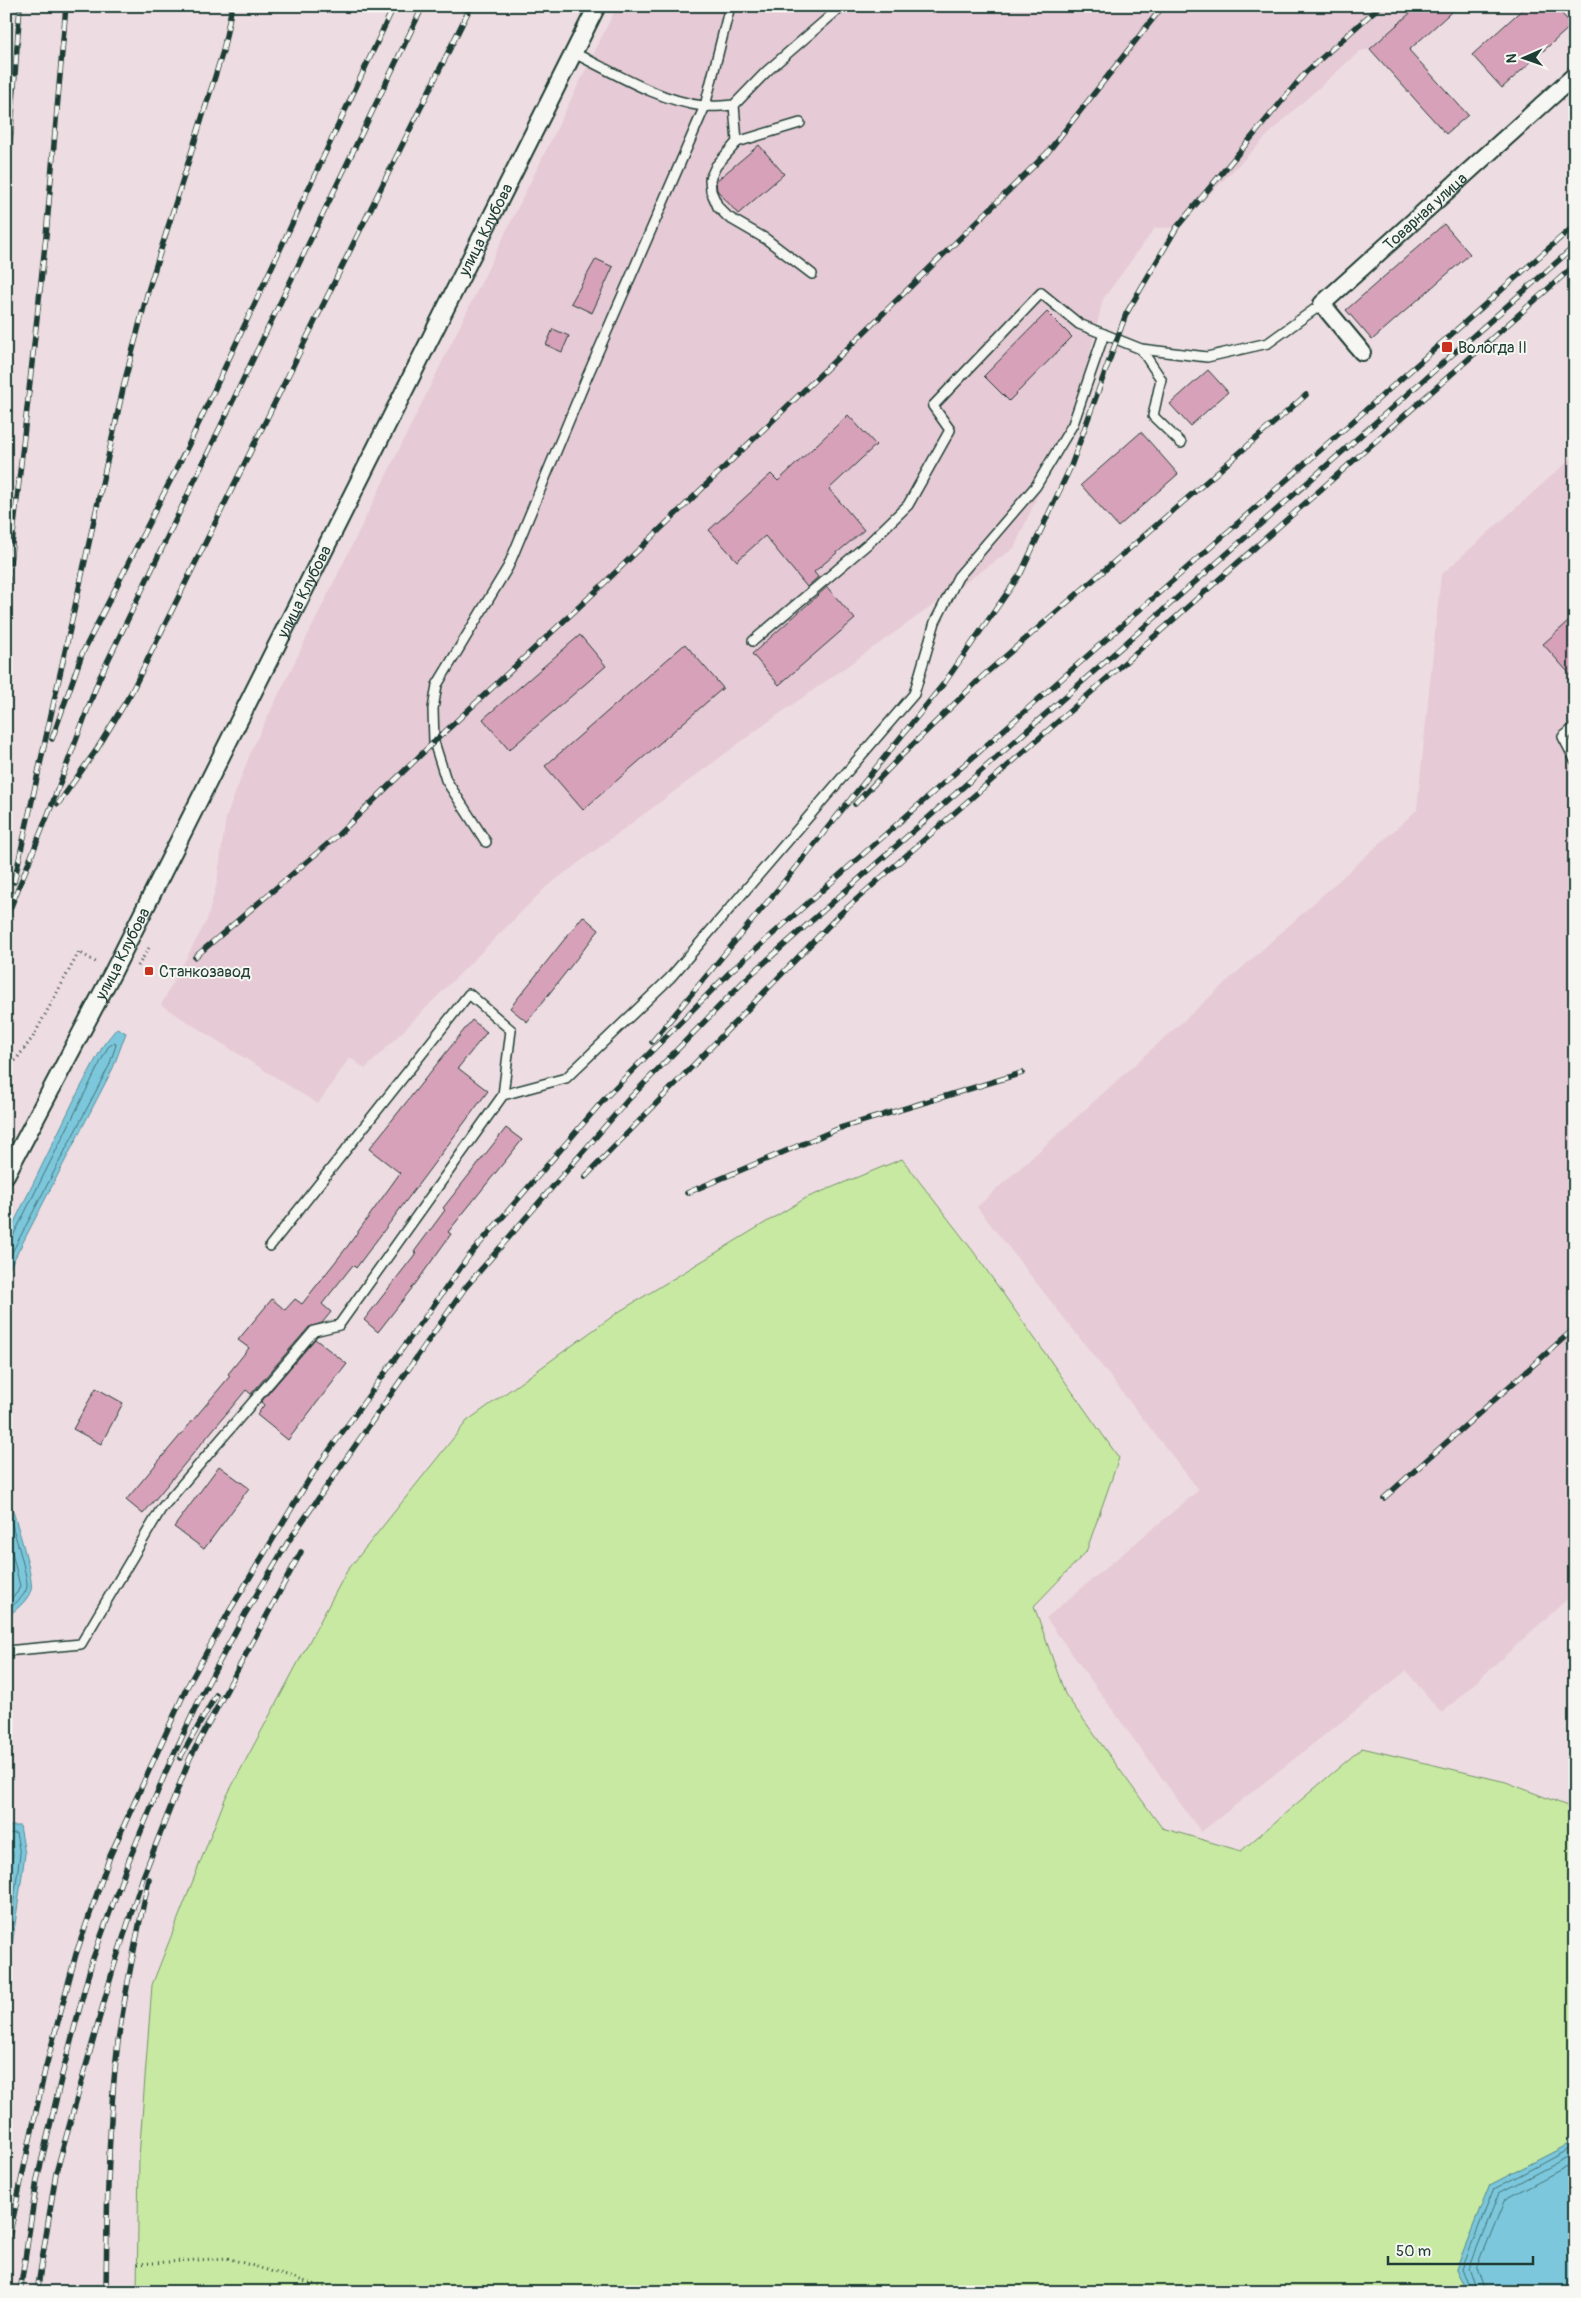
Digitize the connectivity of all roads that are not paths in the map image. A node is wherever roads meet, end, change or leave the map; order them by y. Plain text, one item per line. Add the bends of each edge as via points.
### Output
1 (597, 6) edge
2 (730, 6) edge
3 (842, 6) edge
4 (574, 53) junction
5 (1575, 75) edge
6 (734, 105) junction
7 (704, 106) junction
8 (800, 124) dead end
9 (737, 142) junction
10 (812, 274) dead end
11 (1322, 304) junction
12 (1104, 334) junction
13 (1141, 349) junction
14 (1362, 352) dead end
15 (1180, 444) dead end
16 (753, 641) dead end
17 (1575, 727) edge
18 (1575, 760) edge
19 (486, 842) dead end
20 (503, 1095) junction
21 (6, 1175) edge
22 (270, 1246) dead end
23 (6, 1651) edge

1 - 4 street, улица Клубова
2 - 7 lane
3 - 6 lane via 767,71
4 - 7 lane via 658,94
4 - 21 street, улица Клубова via 113,972
5 - 11 street, Товарная улица
6 - 7 lane
6 - 9 lane
7 - 19 lane via 508,567 437,685 433,708 434,742 446,780
8 - 9 lane
9 - 10 lane via 716,166 710,179 718,207
11 - 13 lane via 1268,343 1207,357
11 - 14 street
12 - 13 lane
12 - 16 lane via 1079,324 1042,293 933,406 950,430 908,505 870,542
12 - 20 lane via 1073,424 1036,486 958,577 935,622 914,694 656,991 566,1078
13 - 15 lane via 1161,379 1153,416
17 - 18 lane via 1563,737
20 - 22 lane via 511,1030 470,994
20 - 23 lane via 339,1325 314,1331 161,1509 81,1644

